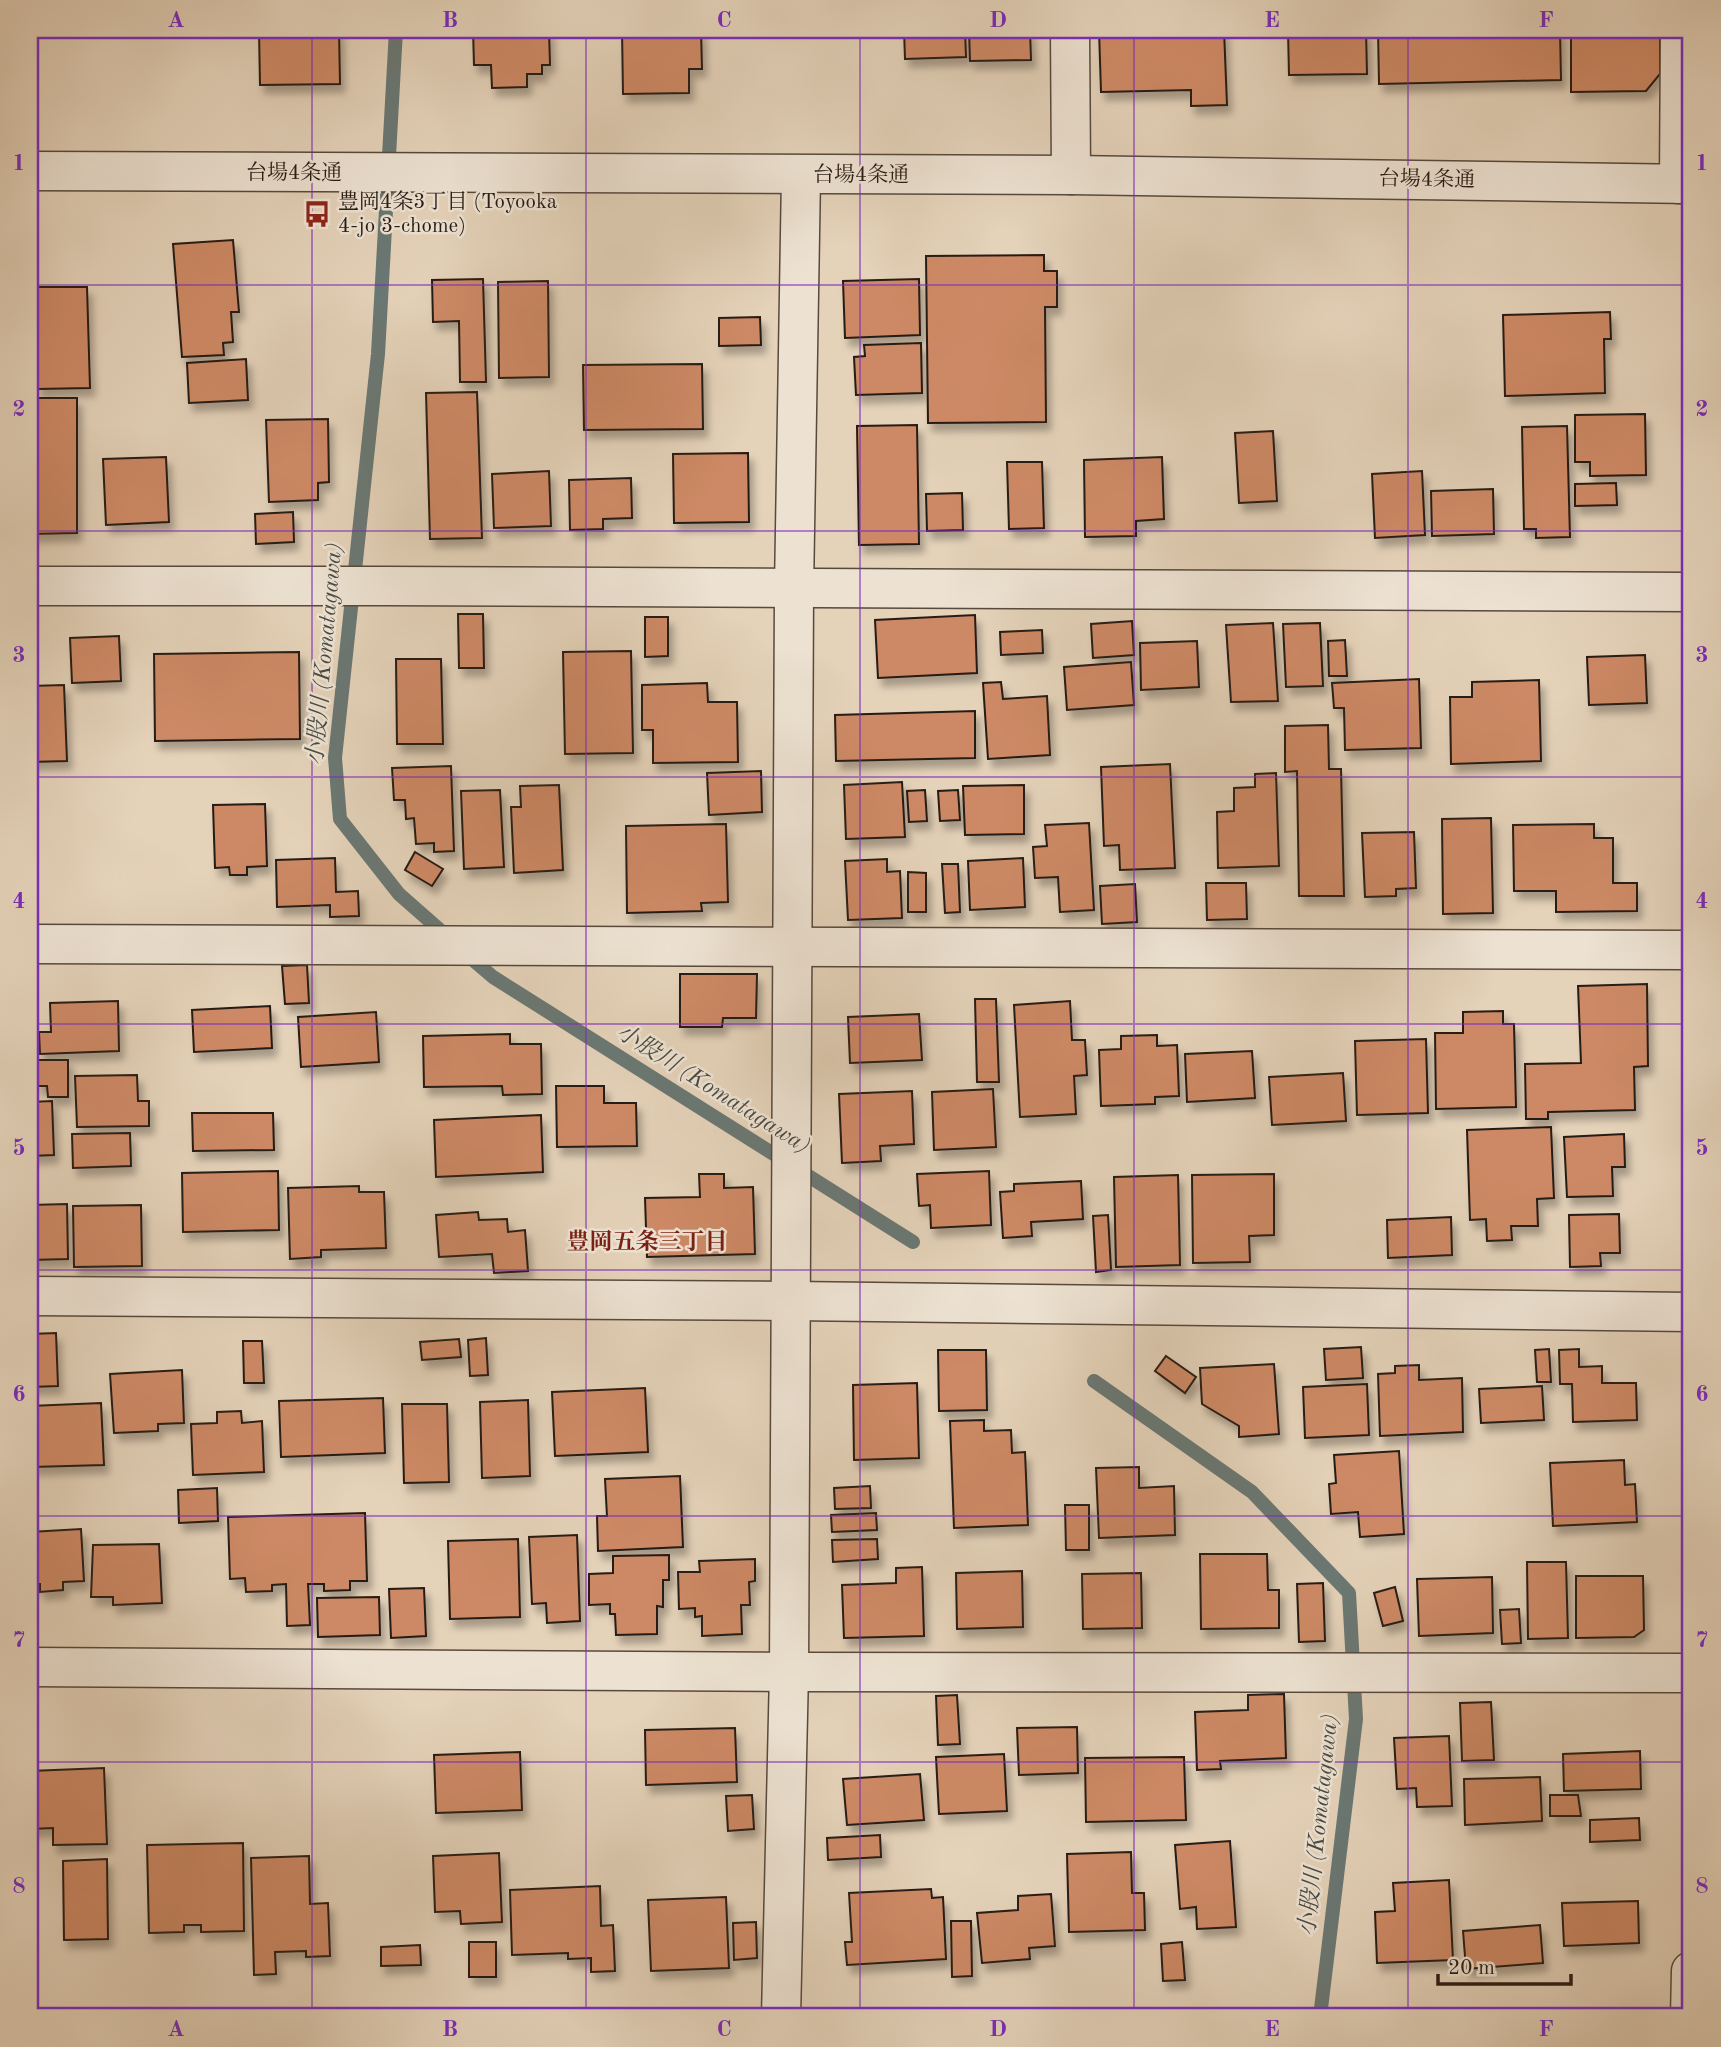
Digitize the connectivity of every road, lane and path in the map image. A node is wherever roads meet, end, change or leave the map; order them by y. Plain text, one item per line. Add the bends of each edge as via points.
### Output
1 (1070, 30) edge
2 (1680, 30) edge
3 (30, 171) edge
4 (801, 175) junction
5 (1071, 175) junction
6 (1685, 184) edge
7 (30, 586) edge
8 (794, 589) junction
9 (1691, 592) edge
10 (30, 944) edge
11 (792, 945) junction
12 (1691, 950) edge
13 (30, 1296) edge
14 (792, 1301) junction
15 (1691, 1312) edge
16 (30, 1667) edge
17 (789, 1672) junction
18 (1691, 1673) edge
19 (1691, 1970) edge
20 (781, 2017) edge
21 (1690, 2017) edge

1 - 5 street
2 - 6 street
3 - 4 street, 台場4条通
4 - 5 street, 台場4条通
4 - 8 street
5 - 6 street, 台場4条通
7 - 8 street
8 - 9 street
8 - 11 street
10 - 11 street
11 - 12 street
11 - 14 street
13 - 14 street
14 - 15 street
14 - 17 street
16 - 17 street
17 - 18 street
17 - 20 street
19 - 21 street

